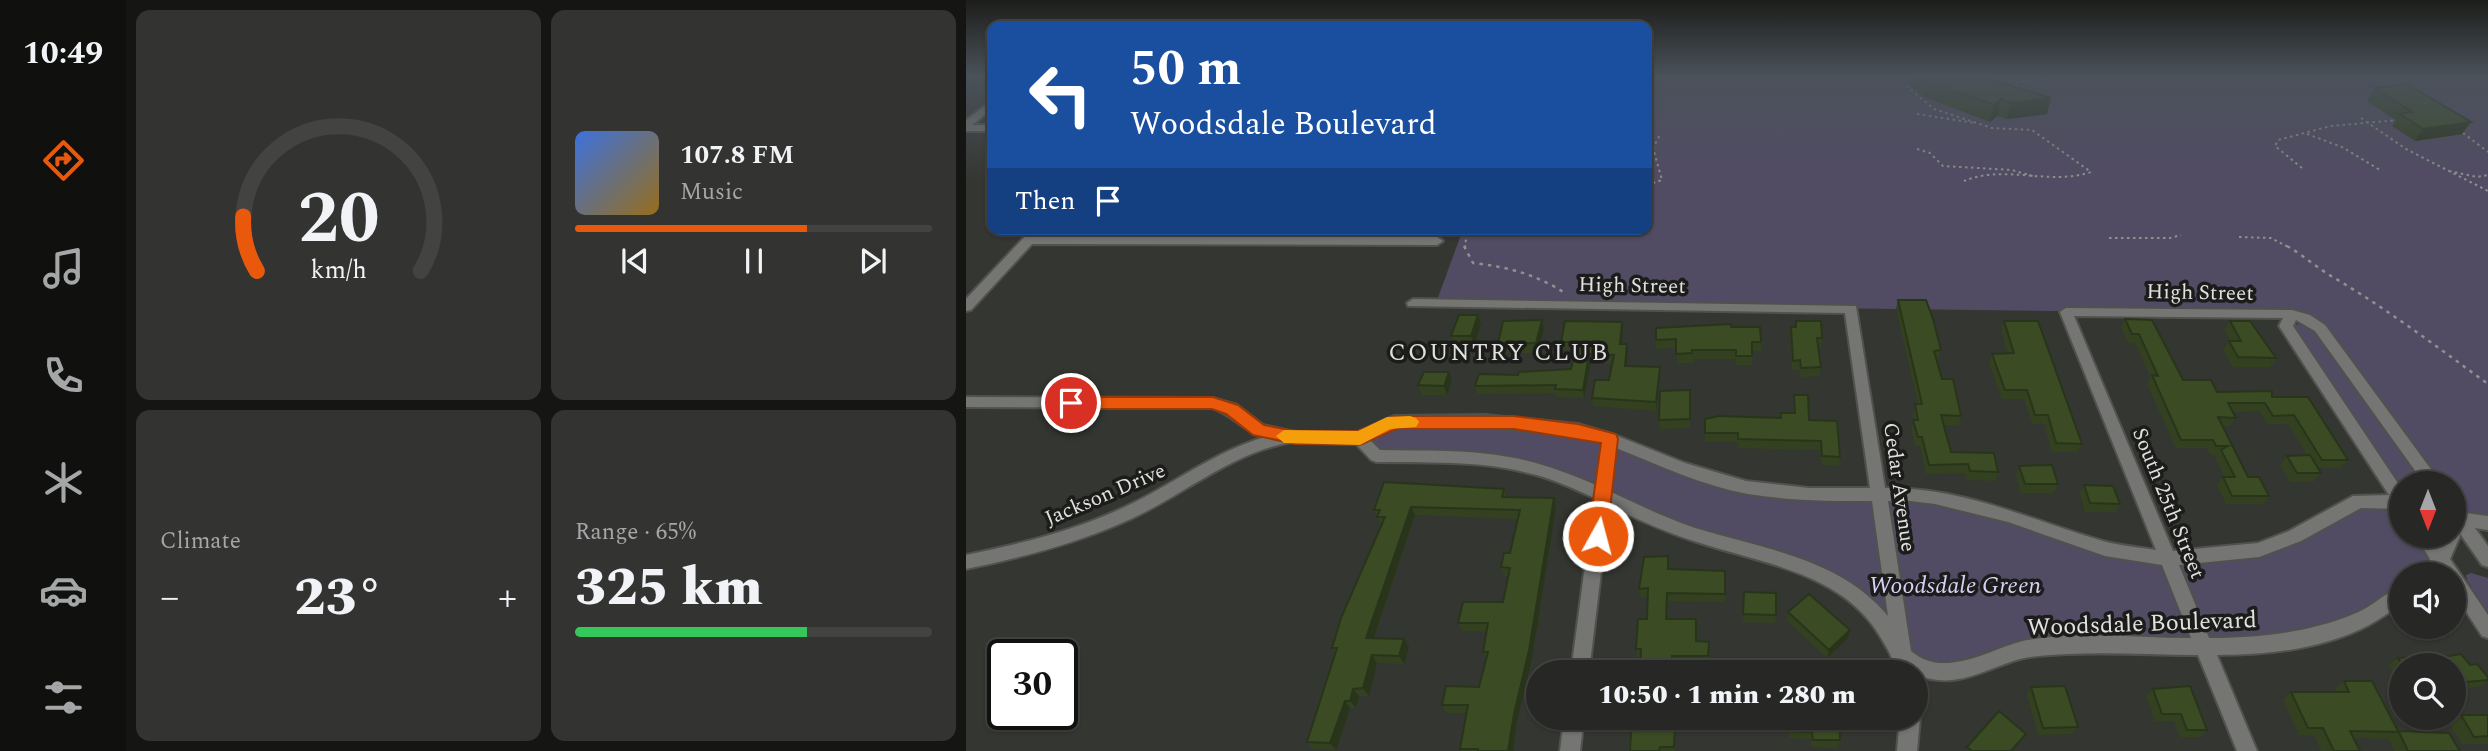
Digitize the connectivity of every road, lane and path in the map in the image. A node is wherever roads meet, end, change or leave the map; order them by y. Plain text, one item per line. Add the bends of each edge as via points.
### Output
1 (982, 112) edge
2 (1947, 112) edge
3 (1917, 114) dead end
4 (2361, 118) dead end
5 (2409, 119) edge
6 (1978, 123) junction
7 (2369, 124) junction
8 (966, 126) edge
9 (987, 128) edge
10 (2459, 130) edge
11 (1661, 133) dead end
12 (2307, 134) junction
13 (1917, 149) dead end
14 (2488, 152) edge
15 (2302, 168) dead end
16 (2443, 169) junction
17 (2380, 170) dead end
18 (2488, 175) edge
19 (2036, 178) junction
20 (1964, 181) dead end
21 (1652, 183) edge
22 (2488, 191) edge
23 (2181, 234) dead end
24 (1034, 235) edge
25 (1236, 235) edge
26 (1466, 235) edge
27 (2239, 237) dead end
28 (2109, 238) dead end
29 (1029, 240) junction
30 (1232, 241) junction
31 (1437, 241) dead end
32 (1647, 287) dead end
33 (1574, 294) dead end
34 (1614, 294) dead end
35 (1413, 303) dead end
36 (966, 307) edge
37 (1851, 309) joint
38 (2066, 312) joint
39 (2292, 314) junction
40 (2488, 384) edge
41 (966, 402) edge
42 (1295, 438) junction
43 (1360, 438) junction
44 (1610, 439) junction
45 (2424, 471) edge
46 (2389, 484) edge
47 (1877, 493) junction
48 (1603, 495) junction
49 (2389, 502) edge
50 (2488, 523) edge
51 (2466, 524) edge
52 (2466, 536) edge
53 (2168, 559) junction
54 (2488, 560) edge
55 (966, 562) edge
56 (2466, 597) edge
57 (2389, 605) edge
58 (2488, 630) edge
59 (2203, 646) junction
60 (1582, 660) edge
61 (1901, 660) edge
62 (1902, 660) edge
63 (1928, 669) edge
64 (1573, 730) edge
65 (1909, 730) edge
66 (1570, 751) edge
67 (1907, 751) edge
68 (2247, 751) edge

1 - 8 street
2 - 6 path
3 - 6 path
4 - 7 path
5 - 7 path
6 - 19 path via 2032,130 2091,172
7 - 12 path via 2331,126
7 - 16 path
8 - 9 street
10 - 14 path
11 - 21 path via 1653,148 1662,180
12 - 15 path via 2275,143 2280,153
12 - 17 path via 2342,147
13 - 19 path via 1930,153 1943,166 2012,170
16 - 18 path
16 - 22 path
19 - 20 path via 1980,176
23 - 28 path
24 - 29 street
25 - 30 street
26 - 33 path via 1466,256 1473,263 1512,268
27 - 40 path via 2271,238 2287,245
29 - 30 street
29 - 36 street
30 - 31 street
32 - 34 path
35 - 37 street, High Street
37 - 47 street, Cedar Avenue
38 - 39 street, High Street
38 - 53 street, South 25th Street
39 - 45 street via 2320,328
39 - 46 street via 2286,326
41 - 42 street via 1213,403 1232,409 1259,430
42 - 43 street
42 - 55 street, Jackson Drive via 1237,453 1149,503 1094,527
43 - 44 street via 1388,423 1485,421 1542,425
43 - 48 street via 1376,456 1497,460 1532,467
44 - 47 street via 1681,468 1746,487 1810,495
44 - 48 street
47 - 53 street via 1975,505 2105,549
47 - 62 street, Cedar Avenue
48 - 60 street
48 - 61 street via 1668,526 1808,568 1864,603 1881,621
49 - 53 street via 2358,501 2259,550
50 - 51 street
52 - 54 street
53 - 59 street, South 25th Street
56 - 58 street
57 - 59 street, Woodsdale Boulevard via 2354,624 2316,635 2270,643
59 - 63 street, Woodsdale Boulevard via 2035,647 1959,672
59 - 68 street, South 25th Street
64 - 66 street
65 - 67 street

